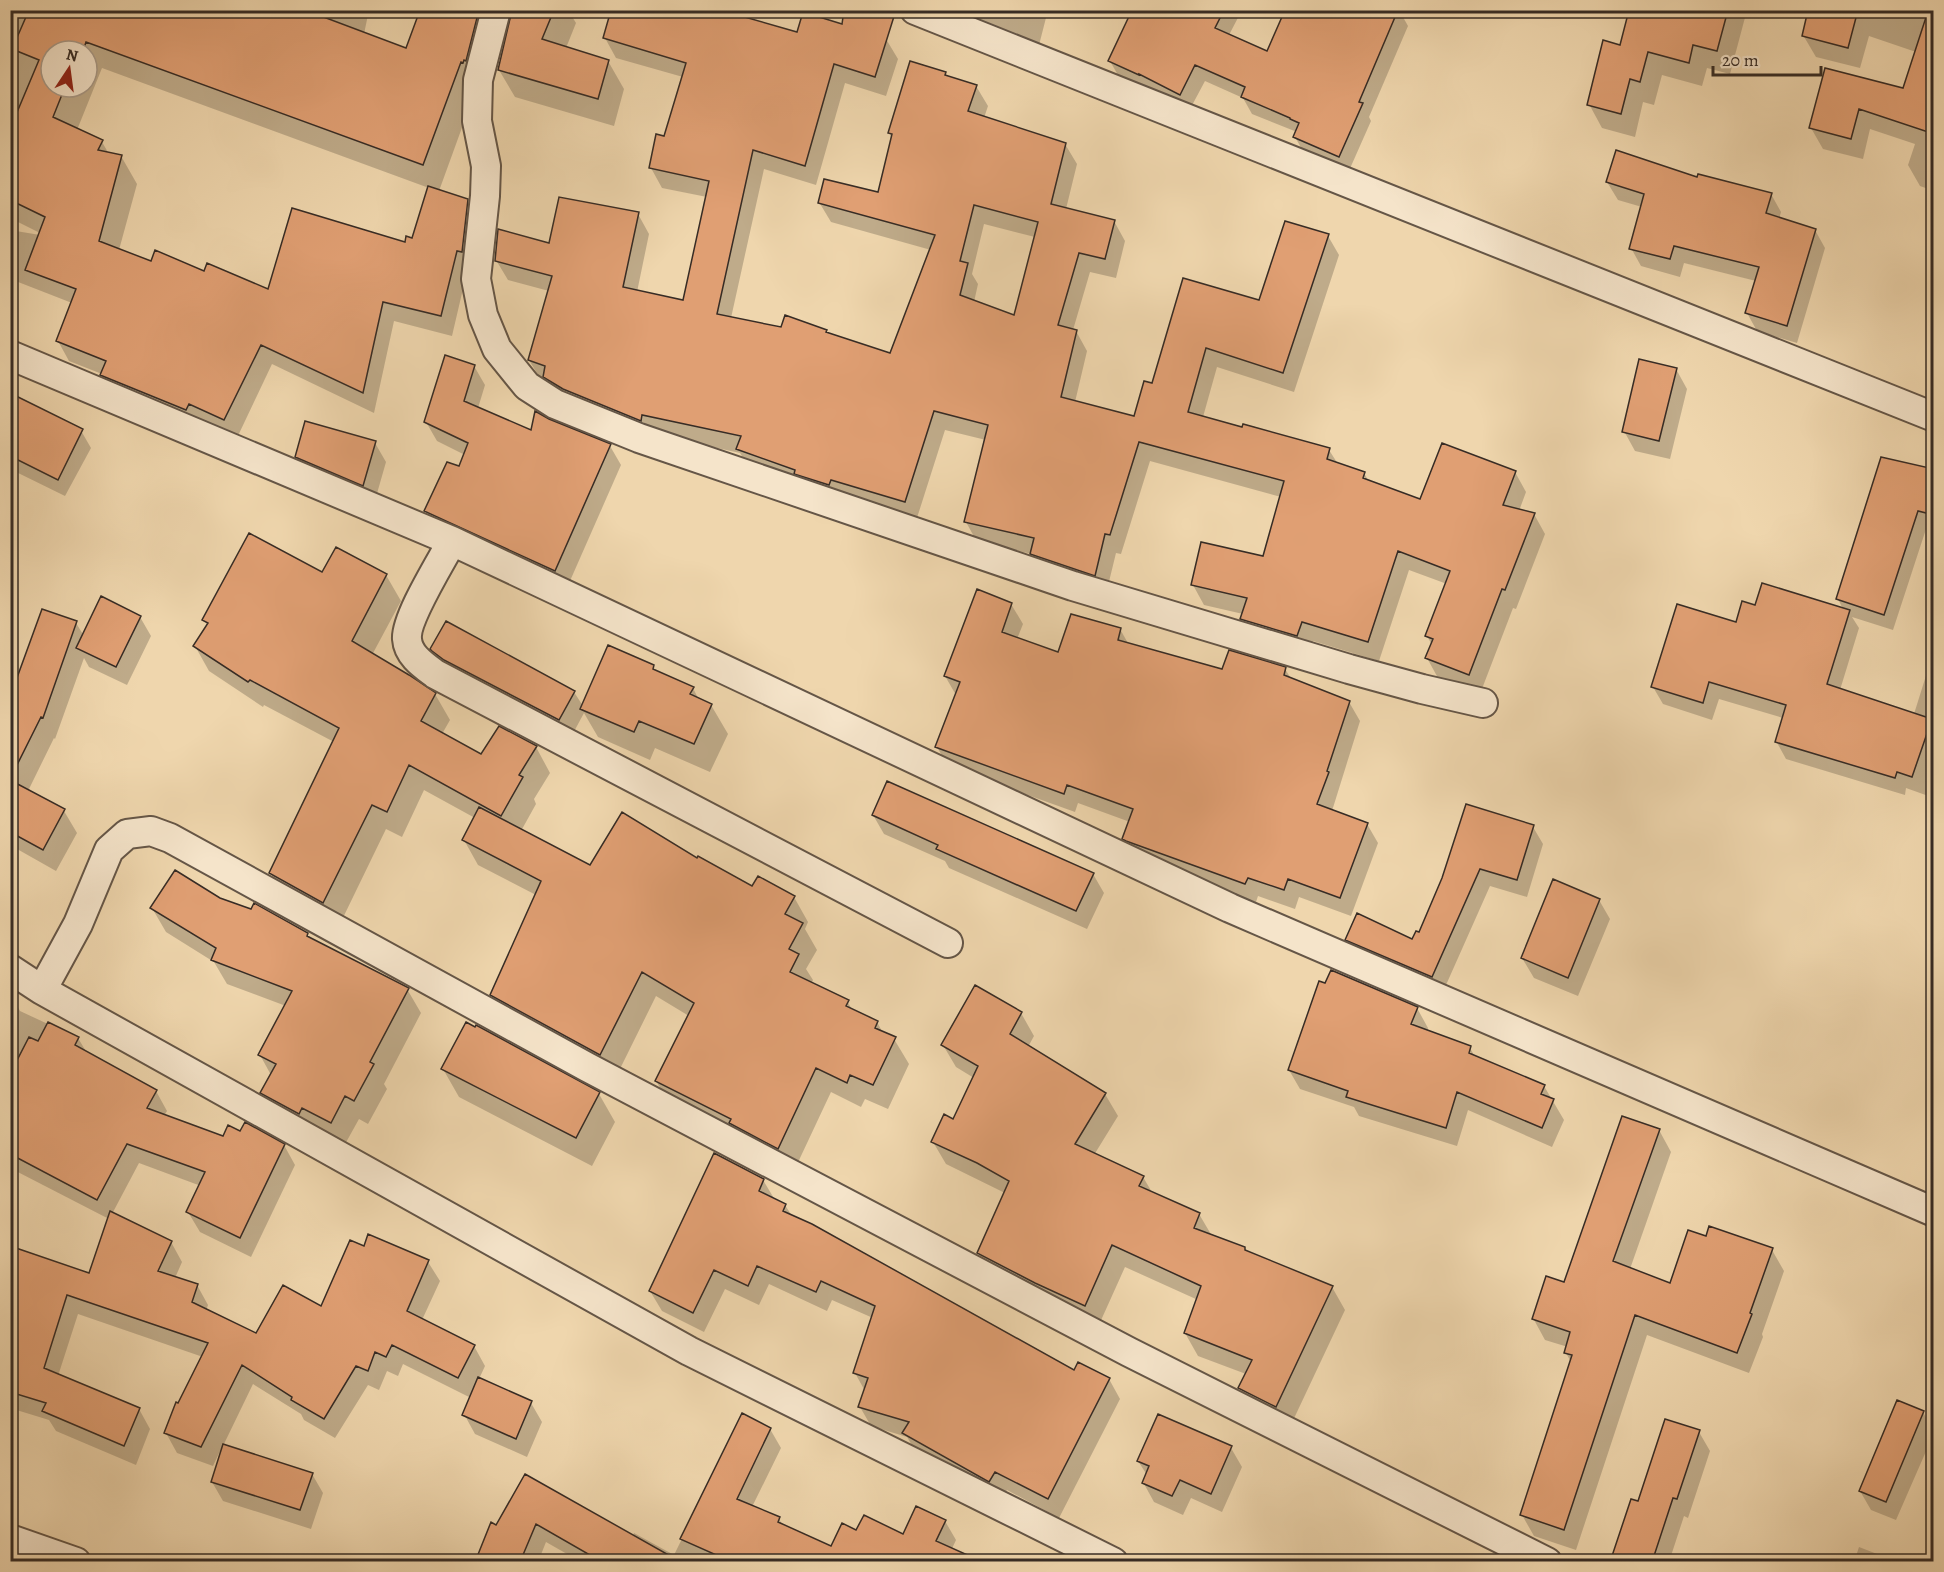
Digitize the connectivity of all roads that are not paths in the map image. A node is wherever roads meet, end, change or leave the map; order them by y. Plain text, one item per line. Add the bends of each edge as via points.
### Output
1 (496, 10) edge
2 (915, 10) edge
3 (10, 355) edge
4 (1934, 417) edge
5 (452, 541) junction
6 (1483, 703) dead end
7 (948, 943) dead end
8 (10, 969) edge
9 (42, 990) junction
10 (1934, 1212) edge
11 (10, 1539) edge
12 (76, 1562) edge
13 (1113, 1562) edge
14 (1547, 1562) edge

1 - 6 street via 477,80 477,121 486,166 476,279 483,315 497,349 527,386 555,404 639,438 1073,586 1360,672
2 - 4 street
3 - 5 street
5 - 7 street via 408,623 407,640 416,660 435,674
5 - 10 street via 1230,908
8 - 9 street
9 - 13 street via 688,1351
9 - 14 street via 78,924 109,850 127,834 152,831 618,1084 1129,1352
11 - 12 street

